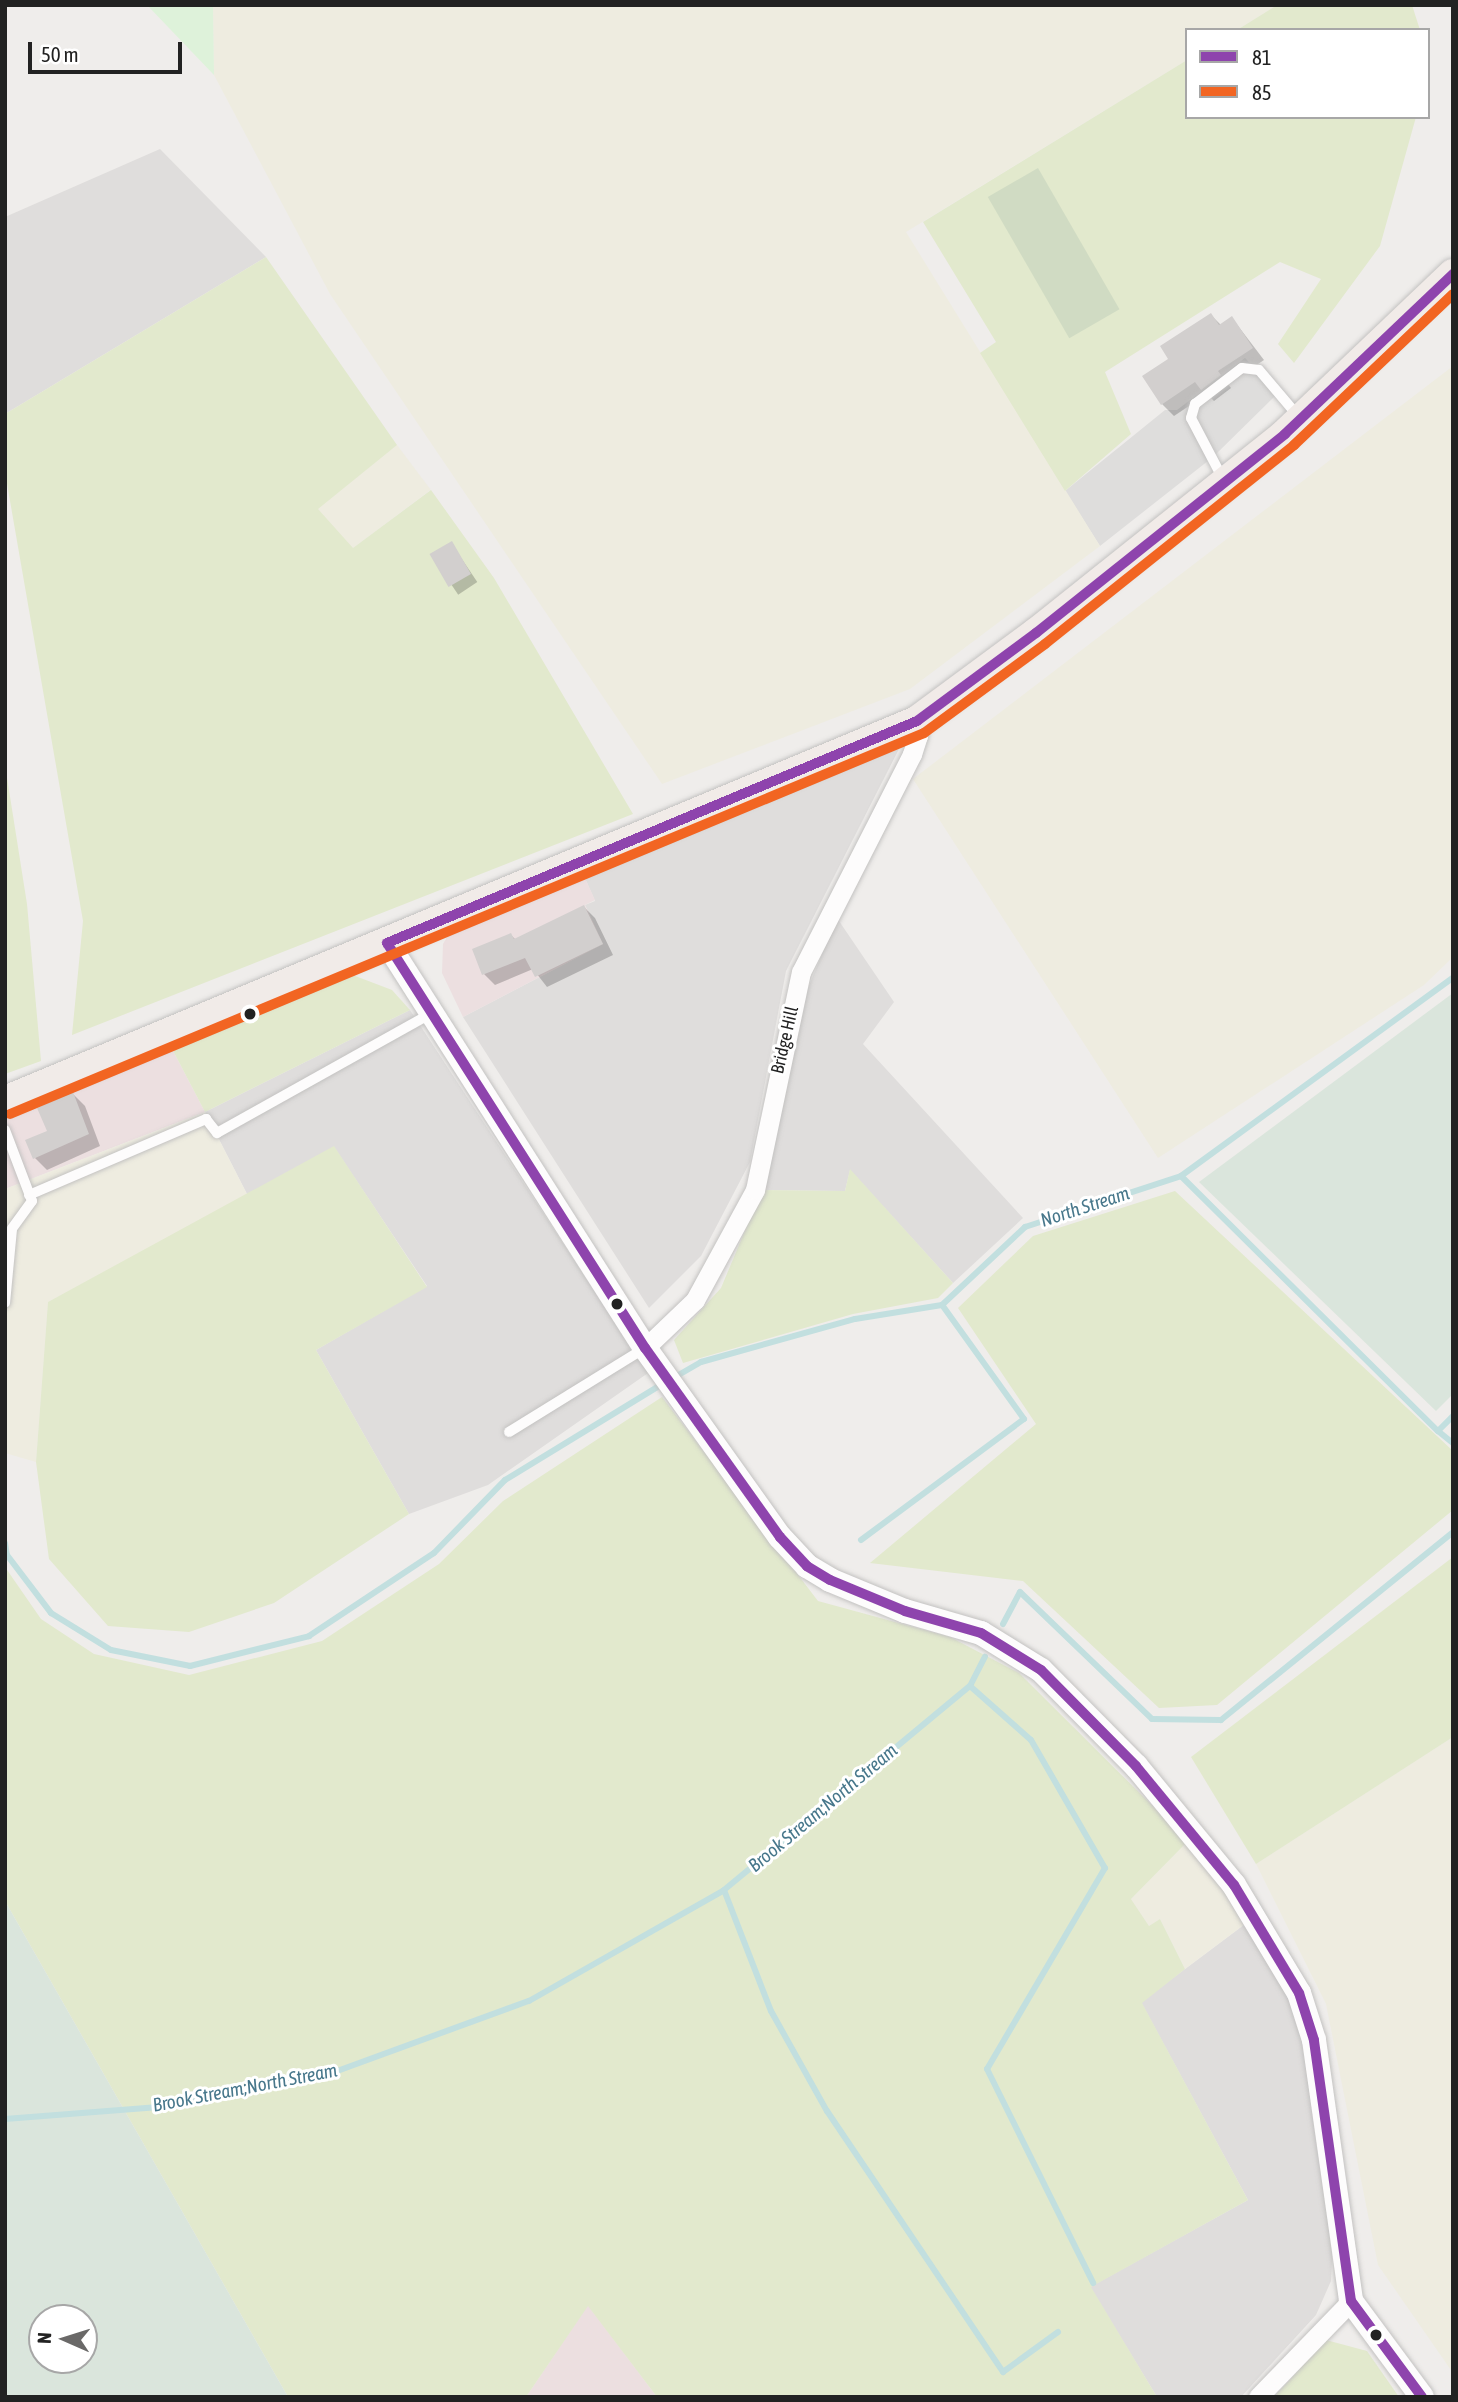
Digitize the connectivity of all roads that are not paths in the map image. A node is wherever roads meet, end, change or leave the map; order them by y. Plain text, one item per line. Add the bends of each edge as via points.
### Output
1 (1453, 274) edge
2 (1301, 419) junction
3 (1225, 482) junction
4 (917, 721) junction
5 (387, 943) junction
6 (430, 1014) junction
7 (5, 1101) edge
8 (5, 1130) edge
9 (29, 1195) junction
10 (5, 1303) edge
11 (645, 1348) junction
12 (509, 1432) dead end
13 (1351, 2301) junction
14 (1258, 2397) edge
15 (1422, 2397) edge

1 - 2 main road
2 - 3 main road
2 - 3 lane via 1259,370 1241,368 1195,404 1191,418
3 - 4 main road
4 - 5 main road
4 - 11 street, Bridge Hill via 912,754 801,972 755,1190 695,1300
5 - 6 street
5 - 7 main road
6 - 9 lane via 218,1133 206,1119
6 - 11 street
8 - 9 lane
9 - 10 lane via 32,1201 12,1229
11 - 12 lane
11 - 13 street via 766,1520 807,1566 864,1596 981,1633 1041,1670 1136,1766 1234,1885 1299,1993 1314,2040
13 - 14 street
13 - 15 street

